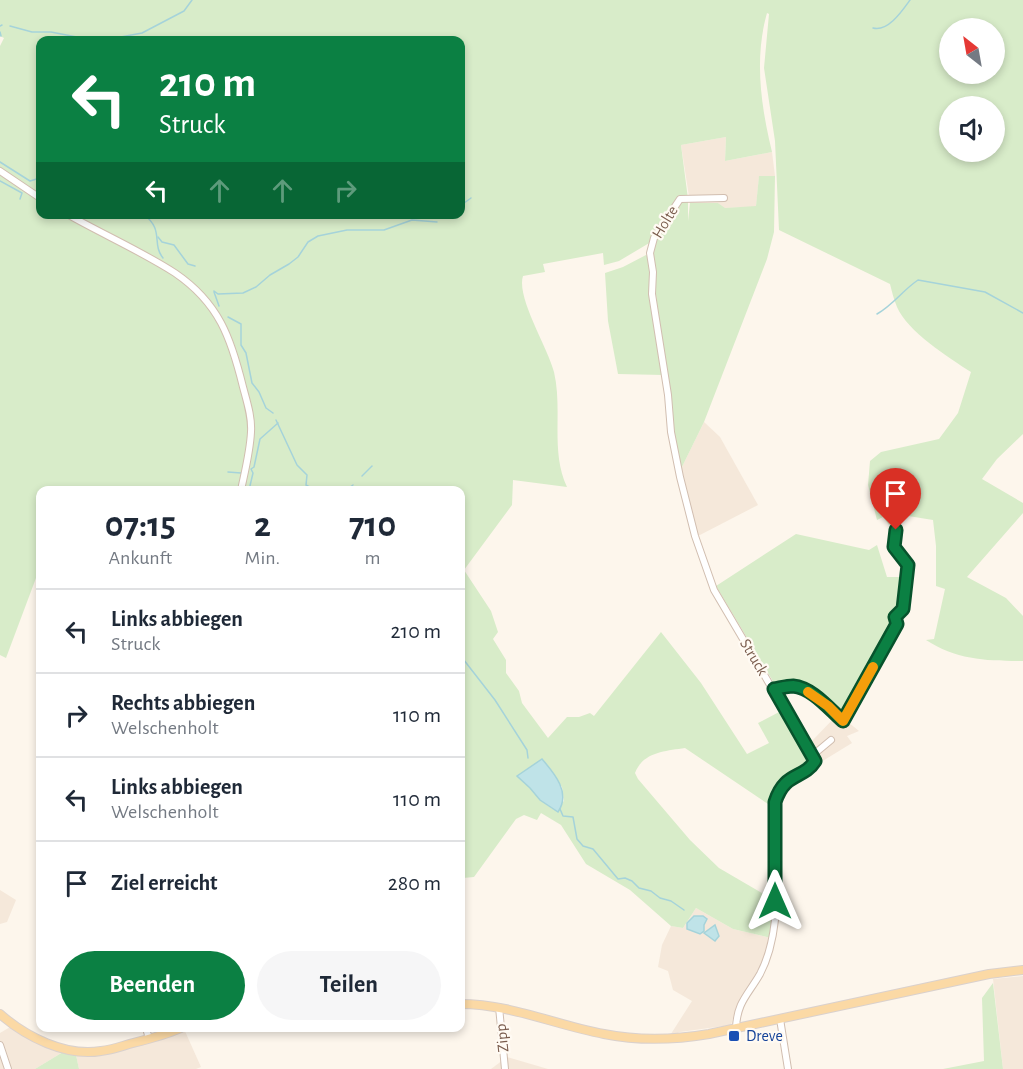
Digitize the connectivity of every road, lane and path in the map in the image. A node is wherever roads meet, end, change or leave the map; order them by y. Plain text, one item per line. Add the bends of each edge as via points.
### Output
1 (0, 171) edge
2 (36, 195) edge
3 (724, 198) dead end
4 (76, 219) edge
5 (650, 253) joint
6 (242, 486) edge
7 (896, 530) dead end
8 (774, 689) junction
9 (831, 740) dead end
10 (813, 755) junction
11 (1023, 970) edge
12 (465, 1004) edge
13 (499, 1007) junction
14 (0, 1014) edge
15 (780, 1019) junction
16 (736, 1028) junction
17 (147, 1032) edge
18 (170, 1032) edge
19 (148, 1040) junction
20 (0, 1045) edge
21 (8, 1069) edge
22 (505, 1069) edge
23 (788, 1069) edge

1 - 2 street
3 - 5 street, Holte via 680,199 654,238
4 - 6 street via 176,274 218,316 235,353 251,423
5 - 8 street, Struck via 671,432 695,536 714,590
7 - 8 street via 894,547 908,565 903,609 895,617 897,624 843,721 799,688
8 - 10 street, Struck
9 - 10 street
10 - 16 street via 812,767 779,788 775,802 773,938 761,972 736,1011
11 - 15 main road
12 - 13 main road
13 - 16 main road via 639,1039 686,1038
13 - 22 street, Zipp
14 - 19 main road via 40,1040 66,1049 101,1051
15 - 16 main road
15 - 23 street
17 - 19 street
18 - 19 main road
20 - 21 street

